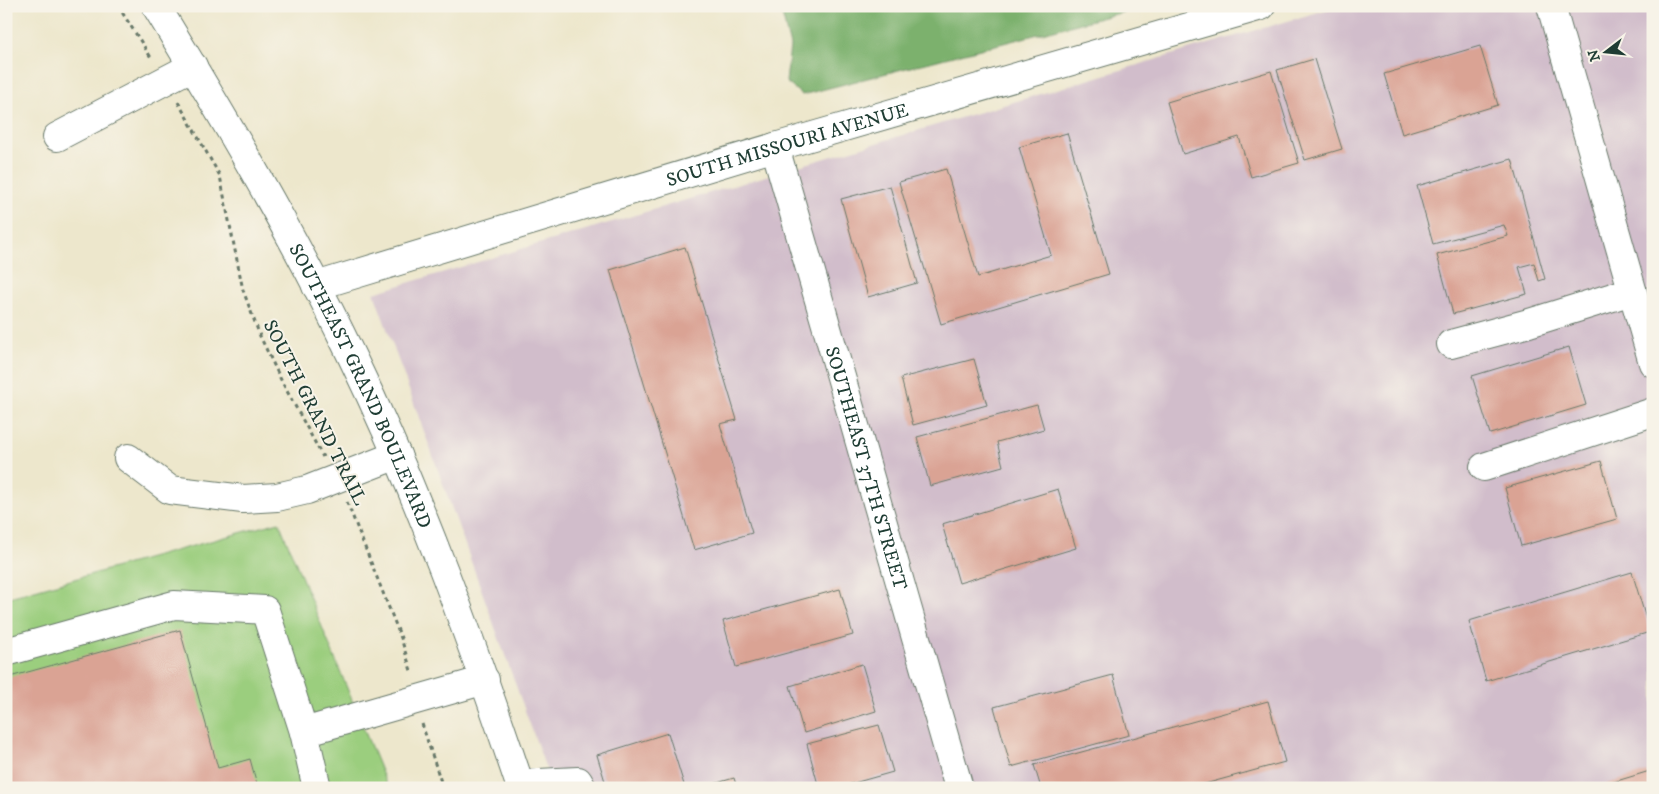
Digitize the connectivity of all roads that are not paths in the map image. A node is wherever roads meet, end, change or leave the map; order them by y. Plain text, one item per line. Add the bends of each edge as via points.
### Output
1 (156, 6) edge
2 (1261, 6) edge
3 (1551, 6) edge
4 (193, 66) junction
5 (57, 137) dead end
6 (775, 148) junction
7 (316, 286) junction
8 (1632, 290) junction
9 (1451, 344) dead end
10 (1653, 363) edge
11 (1653, 412) edge
12 (397, 455) junction
13 (128, 458) dead end
14 (1484, 468) dead end
15 (6, 652) edge
16 (485, 680) junction
17 (304, 732) junction
18 (520, 786) edge
19 (317, 788) edge
20 (582, 788) edge
21 (959, 788) edge

1 - 4 street, SOUTHEAST GRAND BOULEVARD
2 - 6 street, SOUTH MISSOURI AVENUE
3 - 8 street
4 - 5 street
4 - 7 street, SOUTHEAST GRAND BOULEVARD
6 - 7 street, SOUTH MISSOURI AVENUE
6 - 21 street, SOUTHEAST 37TH STREET
7 - 12 street, SOUTHEAST GRAND BOULEVARD
8 - 9 street
8 - 10 street
11 - 14 street
12 - 13 street via 307,490 278,497 243,499 170,490
12 - 16 street, SOUTHEAST GRAND BOULEVARD
15 - 17 street via 174,605 265,610
16 - 17 street
16 - 18 street, SOUTHEAST GRAND BOULEVARD
17 - 19 street
18 - 20 street via 578,781

